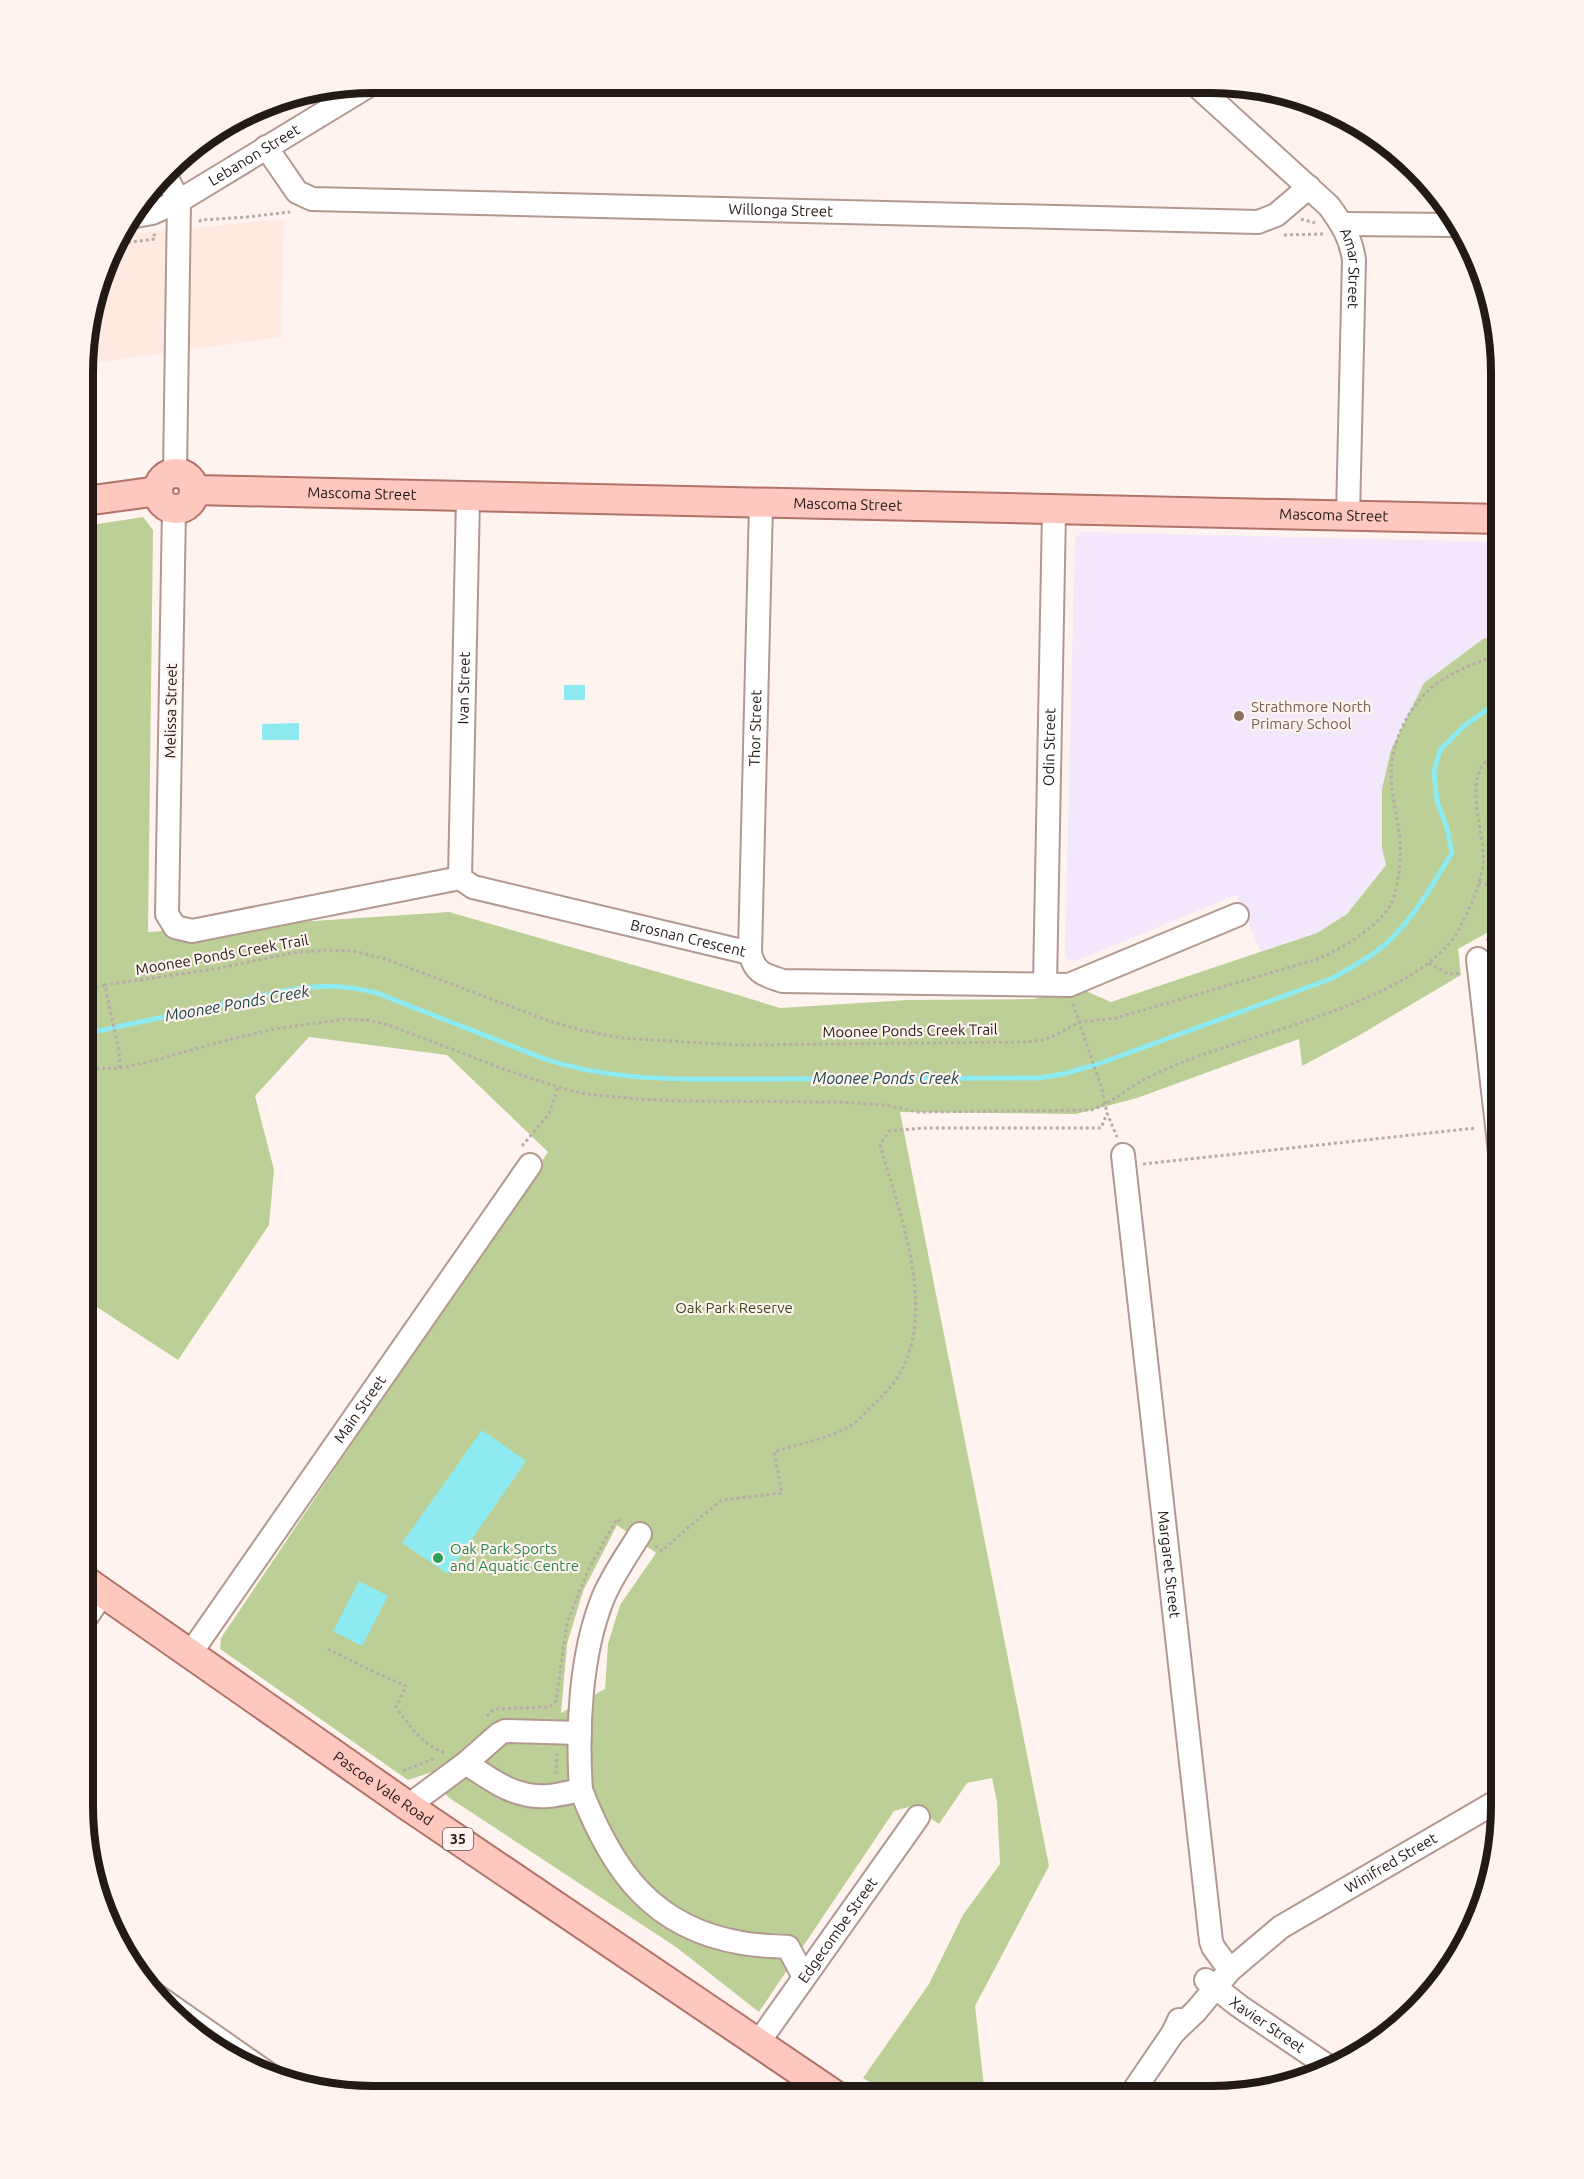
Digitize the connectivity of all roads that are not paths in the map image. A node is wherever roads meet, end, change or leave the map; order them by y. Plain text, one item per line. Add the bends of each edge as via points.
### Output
1 (1205, 93) edge
2 (353, 94) edge
3 (266, 147) junction
4 (168, 182) edge
5 (1309, 187) junction
6 (179, 201) junction
7 (142, 215) edge
8 (1342, 224) junction
9 (1449, 225) edge
10 (176, 490) junction
11 (468, 497) junction
12 (93, 500) edge
13 (761, 504) junction
14 (1054, 511) junction
15 (1348, 516) junction
16 (1491, 519) edge
17 (459, 878) junction
18 (1237, 915) dead end
19 (750, 953) junction
20 (1471, 966) road end
21 (1045, 984) junction
22 (1491, 1096) edge
23 (525, 1157) road end
24 (1124, 1161) road end
25 (640, 1534) road end
26 (93, 1586) edge
27 (190, 1654) junction
28 (580, 1733) junction
29 (466, 1763) junction
30 (581, 1790) junction
31 (1491, 1805) edge
32 (408, 1806) junction
33 (918, 1817) dead end
34 (1226, 1965) junction
35 (804, 1977) junction
36 (1210, 1984) junction
37 (198, 2025) edge
38 (758, 2043) junction
39 (229, 2047) edge
40 (1324, 2062) edge
41 (820, 2086) edge
42 (1137, 2086) edge

1 - 5 street, Amar Street
2 - 3 street, Lebanon Street
3 - 5 street, Willonga Street via 297,192 312,199 1258,222 1276,215
3 - 6 street, Lebanon Street
4 - 6 street, Melissa Street
5 - 8 street, Amar Street
6 - 7 street, Lebanon Street
6 - 10 street, Melissa Street
8 - 9 street
8 - 15 street, Amar Street via 1352,242 1354,260
10 - 11 main road, Mascoma Street
10 - 12 main road, Mascoma Street
10 - 17 street, Melissa Street via 167,914 175,927 192,931
11 - 13 main road, Mascoma Street
11 - 17 street, Ivan Street
13 - 14 main road, Mascoma Street
13 - 19 street, Thor Street
14 - 15 main road, Mascoma Street
14 - 21 street, Odin Street
15 - 16 main road, Mascoma Street
17 - 19 street, Brosnan Crescent via 473,887
18 - 21 street, Brosnan Crescent via 1069,985
19 - 21 street, Brosnan Crescent via 761,974 783,981
20 - 22 street
23 - 27 street, Main Street
24 - 34 street, Margaret Street via 1211,1941
25 - 28 street via 603,1598 593,1630 582,1691
26 - 27 main road, Pascoe Vale Road / 35
27 - 32 main road, Pascoe Vale Road / 35
28 - 29 street via 505,1731
28 - 30 street
29 - 30 street via 503,1787 524,1794 547,1796
29 - 32 street
30 - 35 street via 603,1843 651,1903 689,1928 718,1938 788,1947
31 - 34 street, Winifred Street via 1281,1927
32 - 38 main road, Pascoe Vale Road / 35
33 - 35 street, Edgecombe Street
34 - 36 street, Winifred Street
35 - 38 street, Edgecombe Street
36 - 40 street, Xavier Street
36 - 42 street, Winifred Street
37 - 39 street
38 - 41 main road, Pascoe Vale Road / 35

